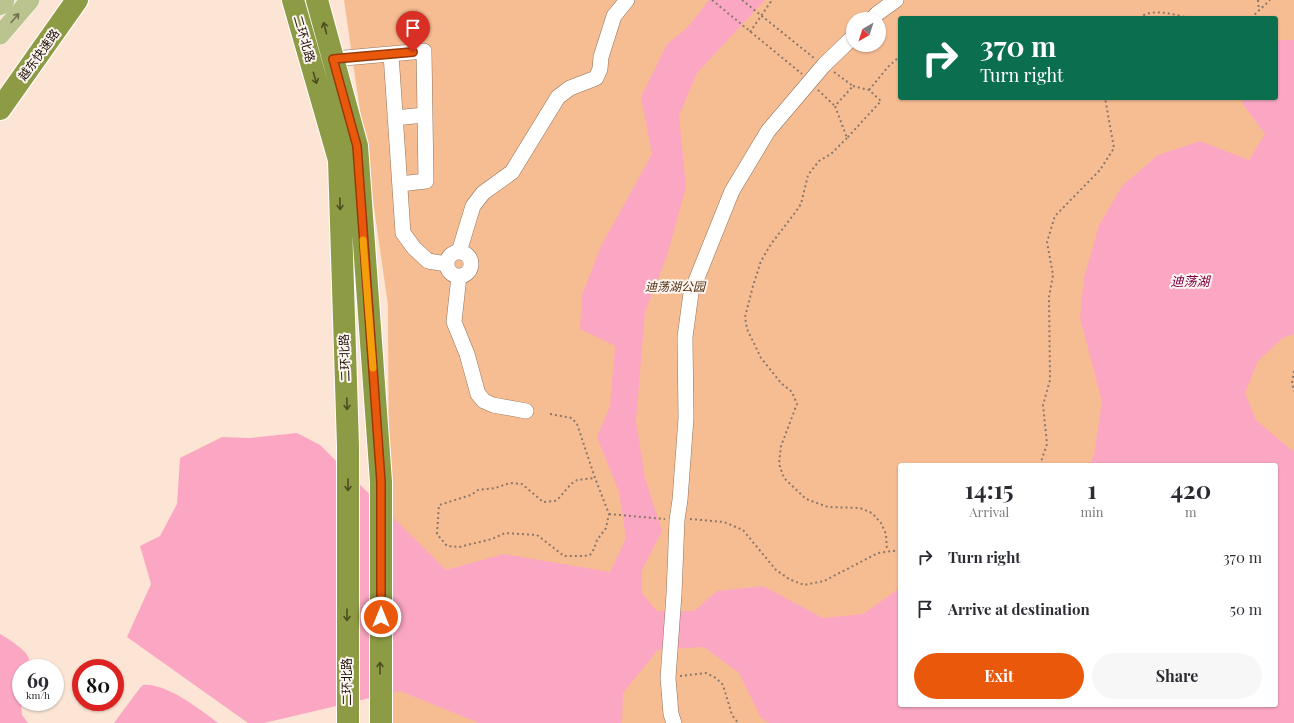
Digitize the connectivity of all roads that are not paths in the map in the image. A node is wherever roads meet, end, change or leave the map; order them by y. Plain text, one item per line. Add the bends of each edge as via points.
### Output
1 (5, 0) edge
2 (30, 0) edge
3 (293, 0) edge
4 (317, 0) edge
5 (627, 0) edge
6 (896, 0) edge
7 (75, 5) edge
8 (0, 6) edge
9 (879, 12) edge
10 (0, 35) edge
11 (846, 44) edge
12 (390, 54) junction
13 (333, 59) junction
14 (0, 109) edge
15 (424, 115) junction
16 (395, 118) junction
17 (400, 184) junction
18 (459, 252) junction
19 (447, 264) junction
20 (459, 276) junction
21 (526, 411) dead end
22 (380, 715) edge
23 (347, 718) edge
24 (674, 723) edge

1 - 8 main road
10 -> 2 main road
3 -> 23 highway, 二环北路 via 339,160 348,446
13 -> 4 highway, 二环北路
5 - 18 lane via 614,16 596,78 570,88 558,96 512,172 483,193 473,206
6 - 9 lane
7 - 14 highway, 越东快速路
11 - 24 lane via 824,65 768,131 732,192 691,293 685,337 686,418 668,678
12 - 13 lane
12 - 15 lane via 424,51
12 - 16 lane
22 -> 13 highway, 二环北路 via 381,482 357,146
15 - 16 lane
15 - 17 lane via 426,181
16 - 17 lane
17 - 19 lane via 403,233 428,261
18 - 19 lane via 451,256
18 - 20 lane via 468,256 471,264 468,273
19 - 20 lane via 450,273
20 - 21 lane via 454,322 467,354 478,394 492,405

